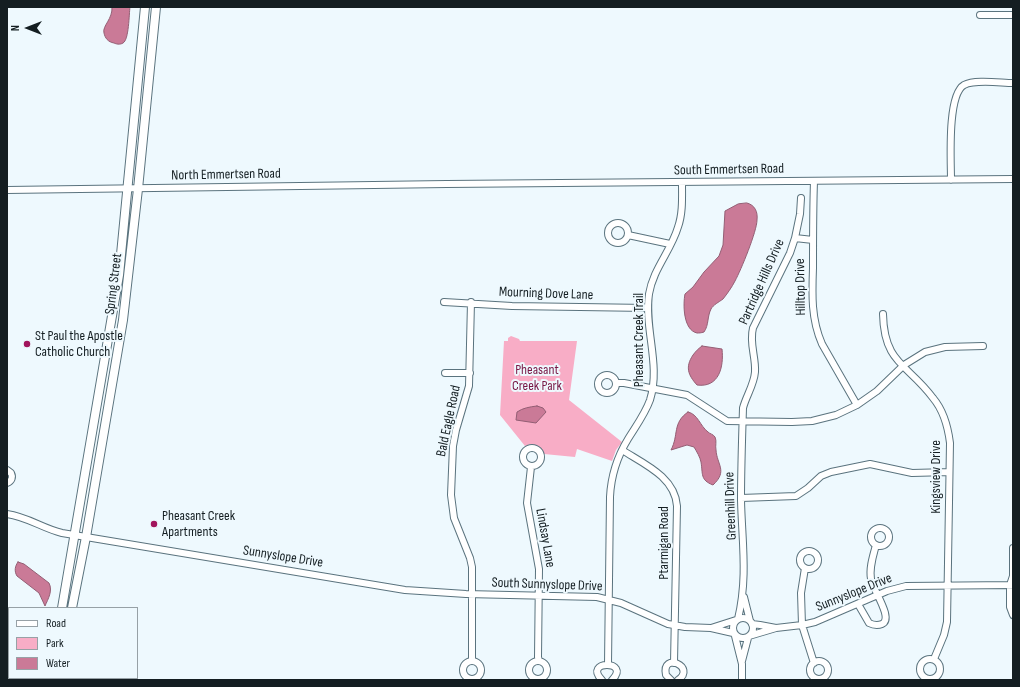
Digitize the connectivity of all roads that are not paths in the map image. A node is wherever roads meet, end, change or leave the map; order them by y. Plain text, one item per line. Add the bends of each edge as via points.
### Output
1 (145, 7) edge
2 (156, 7) edge
3 (980, 15) dead end
4 (1013, 15) edge
5 (144, 16) junction
6 (155, 17) junction
7 (1013, 83) edge
8 (133, 129) junction
9 (144, 130) junction
10 (1013, 179) edge
11 (951, 180) junction
12 (814, 181) junction
13 (682, 182) junction
14 (445, 184) joint
15 (127, 189) junction
16 (138, 189) junction
17 (7, 190) edge
18 (800, 198) dead end
19 (628, 235) dead end
20 (795, 238) junction
21 (813, 240) junction
22 (122, 244) junction
23 (132, 244) junction
24 (670, 244) junction
25 (444, 302) dead end
26 (471, 302) junction
27 (648, 308) junction
28 (883, 314) dead end
29 (983, 346) dead end
30 (902, 366) junction
31 (103, 370) junction
32 (114, 372) junction
33 (445, 373) dead end
34 (470, 373) junction
35 (616, 383) dead end
36 (653, 388) junction
37 (857, 405) junction
38 (742, 421) junction
39 (622, 450) junction
40 (87, 464) junction
41 (98, 467) junction
42 (531, 467) dead end
43 (7, 470) edge
44 (949, 472) junction
45 (7, 483) edge
46 (741, 498) junction
47 (7, 514) edge
48 (74, 535) junction
49 (86, 537) junction
50 (876, 545) dead end
51 (1013, 548) edge
52 (805, 568) dead end
53 (948, 585) junction
54 (1011, 585) edge
55 (743, 590) junction
56 (473, 594) junction
57 (877, 595) junction
58 (540, 596) junction
59 (609, 599) junction
60 (858, 604) junction
61 (62, 607) edge
62 (72, 607) edge
63 (1013, 615) edge
64 (737, 619) junction
65 (751, 622) junction
66 (802, 625) junction
67 (675, 626) junction
68 (711, 628) junction
69 (776, 628) junction
70 (734, 634) junction
71 (748, 637) junction
72 (934, 659) dead end
73 (472, 661) dead end
74 (539, 661) dead end
75 (674, 662) junction
76 (814, 663) dead end
77 (608, 664) junction
78 (742, 664) junction
79 (602, 680) edge
80 (612, 680) edge
81 (671, 680) edge
82 (678, 680) edge
83 (742, 680) edge

1 - 5 main road, Spring Street
2 - 6 main road, Spring Street
3 - 4 street
5 - 6 main road
5 - 8 main road, Spring Street
6 - 9 main road, Spring Street
7 - 11 street via 969,83 961,88 954,102 951,122
8 - 9 main road
8 - 15 main road, Spring Street
8 - 16 main road via 136,142 133,179
9 - 16 main road, Spring Street
10 - 11 street, South Emmertsen Road
11 - 12 street, South Emmertsen Road
12 - 13 street, South Emmertsen Road
12 - 21 street, Hilltop Drive
13 - 14 street, South Emmertsen Road
13 - 24 street, Pheasant Creek Trail via 680,220 676,235
14 - 16 street, North Emmertsen Road
15 - 16 street, North Emmertsen Road
15 - 17 street, North Emmertsen Road
15 - 22 main road, Spring Street
15 - 23 main road via 132,196 128,238
16 - 23 main road, Spring Street
18 - 20 street
19 - 24 street
20 - 21 street, Partridge Hills Drive
20 - 38 street, Partridge Hills Drive via 753,328 751,337 755,374 746,397
21 - 37 street, Hilltop Drive via 812,308 815,326 822,344
22 - 23 main road
22 - 31 main road, Spring Street
23 - 32 main road, Spring Street
24 - 27 street, Pheasant Creek Trail via 652,281
25 - 26 street, Mourning Dove Lane
26 - 27 street, Mourning Dove Lane via 512,306
26 - 34 street, Bald Eagle Road
27 - 36 street, Pheasant Creek Trail via 654,365
28 - 30 street, Kingsview Drive via 887,342 892,354
29 - 30 street via 935,349 916,356
30 - 37 street via 877,391
30 - 44 street, Kingsview Drive via 927,390 942,413 949,438
31 - 32 main road
31 - 40 main road, Spring Street
32 - 41 main road, Spring Street
33 - 34 street
34 - 56 street, Bald Eagle Road via 453,446 451,495 456,523 470,560
35 - 36 street
36 - 38 street via 687,395 727,421
36 - 39 street, Pheasant Creek Trail via 648,406
37 - 38 street via 836,415 812,421
38 - 46 street, Greenhill Drive
39 - 59 street, Pheasant Creek Trail via 615,466 611,488
39 - 67 street, Ptarmigan Road via 664,478 676,496
40 - 41 main road
40 - 48 main road, Spring Street
41 - 49 main road, Spring Street
42 - 58 street, Lindsay Lane via 527,502 538,558
43 - 45 street via 12,477
44 - 46 street via 912,473 870,464 821,476 796,496
44 - 53 street, Kingsview Drive
46 - 55 street, Greenhill Drive
47 - 48 street, Sunnyslope Drive via 29,519 57,532
48 - 49 street, Sunnyslope Drive
48 - 61 main road, Spring Street
49 - 56 street, Sunnyslope Drive via 405,590
49 - 62 main road, Spring Street
50 - 57 street via 870,577
51 - 54 street
52 - 66 street via 801,593
53 - 54 street, Sunnyslope Drive
53 - 57 street, Sunnyslope Drive via 906,586
53 - 72 street, Kingsview Drive via 947,622
54 - 63 street via 1010,607
55 - 64 street, Greenhill Drive
55 - 65 street, Greenhill Drive
56 - 58 street, South Sunnyslope Drive
56 - 73 street, Bald Eagle Road
57 - 60 street, Sunnyslope Drive
57 - 60 street via 886,616 883,624 869,623
58 - 59 street, South Sunnyslope Drive
58 - 74 street, Lindsay Lane
59 - 67 street, South Sunnyslope Drive
59 - 77 street, Pheasant Creek Trail
60 - 66 street, Sunnyslope Drive
64 - 65 street via 744,618
64 - 68 street, South Sunnyslope Drive
64 - 70 street via 732,628
65 - 69 street, Sunnyslope Drive
65 - 71 street via 753,631
66 - 69 street, Sunnyslope Drive
66 - 76 street
67 - 68 street, South Sunnyslope Drive
67 - 75 street, Ptarmigan Road
68 - 70 street, South Sunnyslope Drive
69 - 71 street, Sunnyslope Drive
70 - 71 street via 742,639
70 - 78 street
71 - 78 street
75 - 81 street, Ptarmigan Road via 665,669
75 - 82 street, Ptarmigan Road via 683,670
77 - 79 street via 602,665 598,670 598,676
77 - 80 street, Pheasant Creek Trail via 616,671
78 - 83 street

